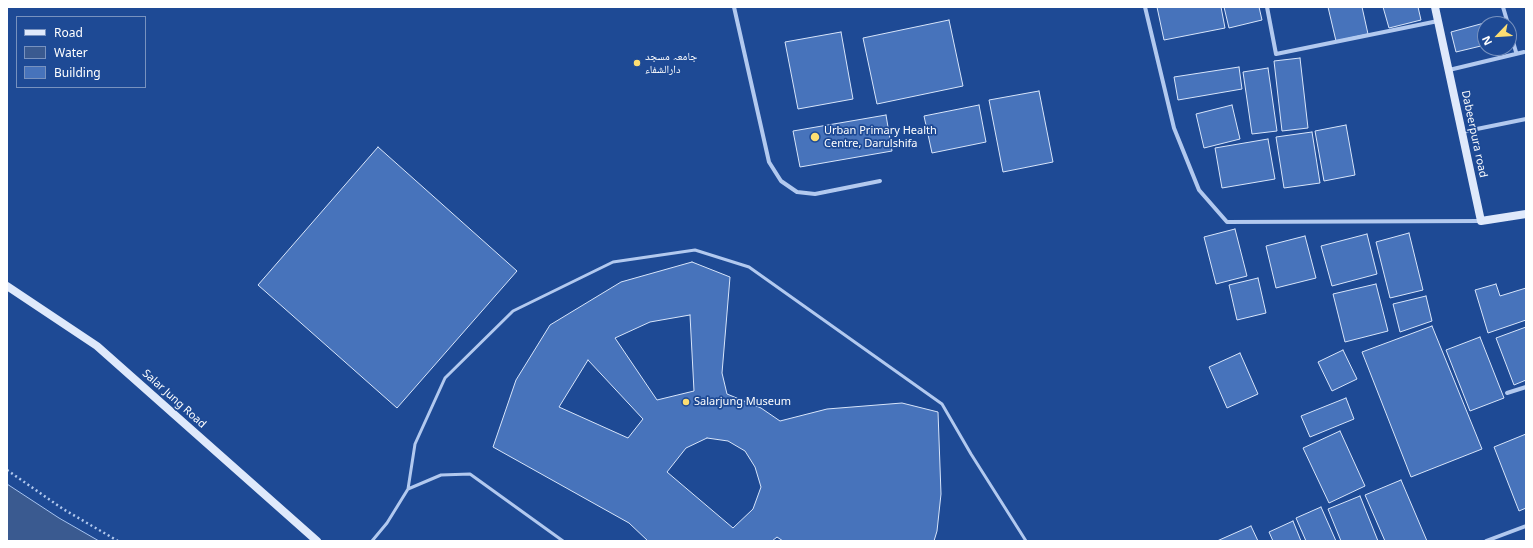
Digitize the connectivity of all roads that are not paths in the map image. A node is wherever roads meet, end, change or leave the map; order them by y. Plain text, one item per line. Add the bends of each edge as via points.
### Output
1 (734, 7) edge
2 (1145, 7) edge
3 (1267, 7) edge
4 (1434, 7) edge
5 (1438, 21) junction
6 (1517, 52) edge
7 (1524, 52) dead end
8 (1501, 56) edge
9 (1449, 70) junction
10 (1526, 119) edge
11 (1462, 132) junction
12 (880, 181) dead end
13 (1526, 214) edge
14 (1481, 221) junction
15 (7, 286) edge
16 (1526, 386) edge
17 (1507, 393) dead end
18 (408, 489) junction
19 (1526, 526) edge
20 (316, 541) edge
21 (372, 541) edge
22 (563, 541) edge
23 (1026, 541) edge
24 (1486, 541) edge

1 - 12 street via 769,162 781,181 797,192 815,194
2 - 14 street via 1174,128 1199,190 1227,222
3 - 5 street via 1276,54
4 - 5 main road, Dabeerpura road
5 - 9 main road, Dabeerpura road
6 - 7 street
8 - 9 street
9 - 11 main road, Dabeerpura road
10 - 11 street
11 - 14 main road, Dabeerpura road
13 - 14 main road
15 - 20 main road, Salar Jung Road via 97,346
16 - 17 street
18 - 21 lane via 387,523
18 - 22 lane via 441,475 470,474
18 - 23 lane via 415,444 445,378 513,311 613,262 695,250 749,267 942,404
19 - 24 street

